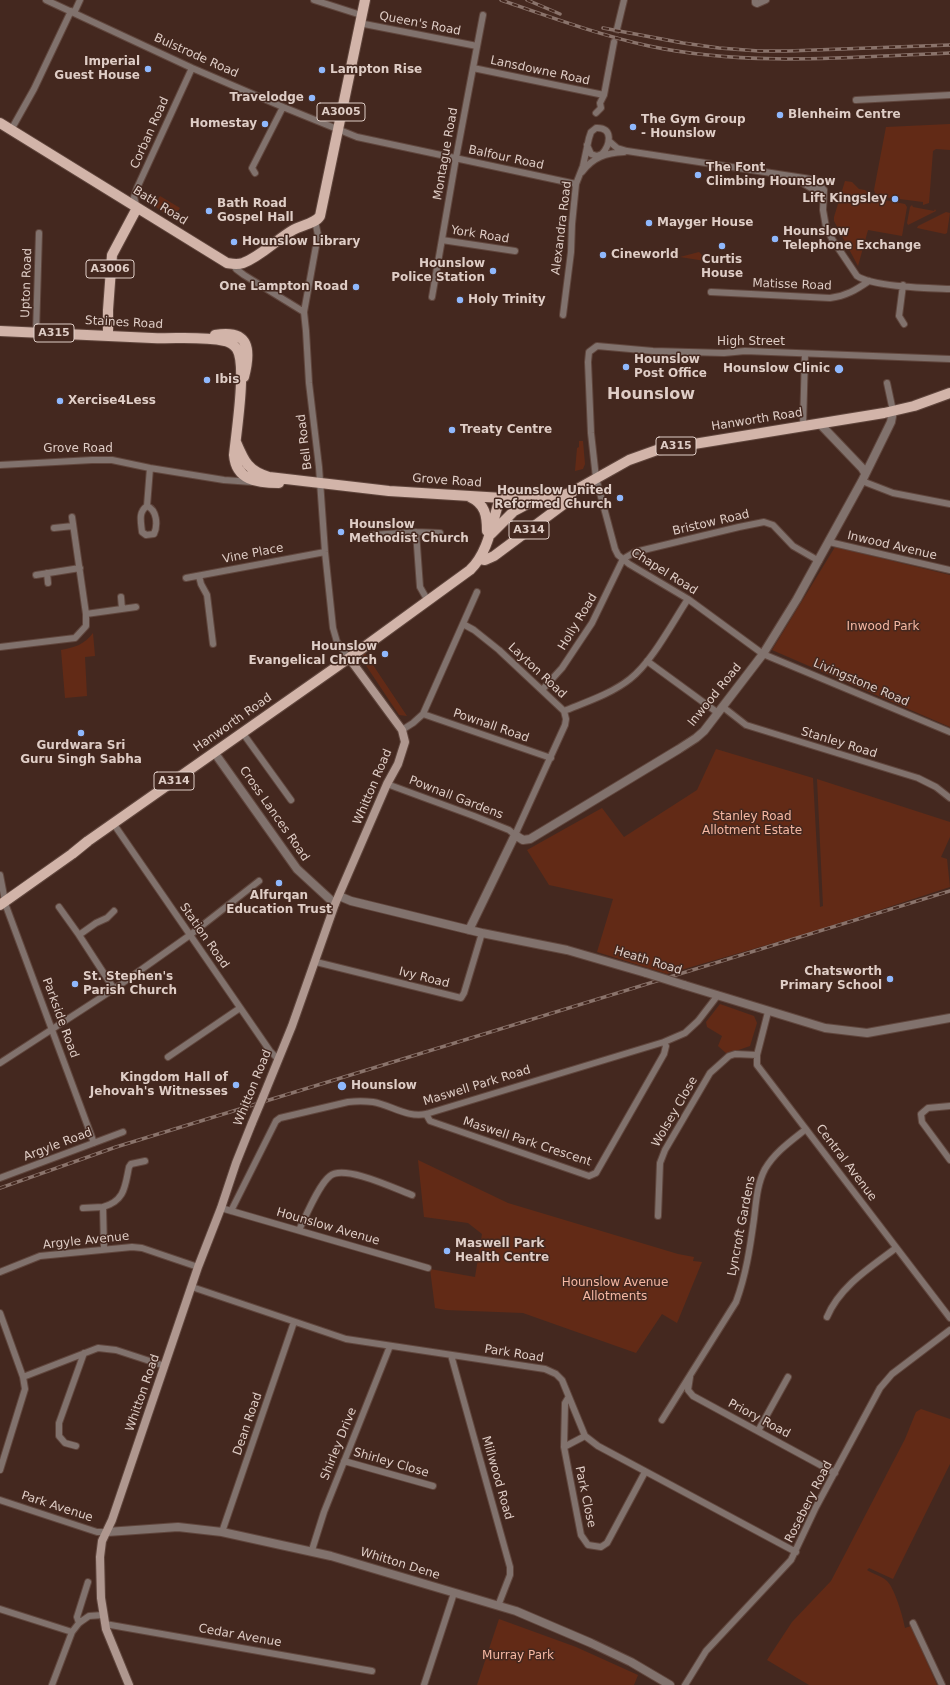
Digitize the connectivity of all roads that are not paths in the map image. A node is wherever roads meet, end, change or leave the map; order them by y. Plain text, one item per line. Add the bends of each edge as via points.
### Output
1 (46, 0) edge
2 (80, 0) edge
3 (314, 0) edge
4 (365, 0) edge
5 (624, 0) edge
6 (755, 0) edge
7 (766, 0) edge
8 (73, 12) junction
9 (483, 15) dead end
10 (360, 19) junction
11 (617, 29) tunnel mouth
12 (614, 42) tunnel mouth
13 (477, 46) junction
14 (192, 68) junction
15 (473, 68) junction
16 (604, 95) junction
17 (950, 95) edge
18 (856, 100) dead end
19 (282, 107) junction
20 (596, 113) dead end
21 (0, 123) edge
22 (11, 130) junction
23 (337, 130) junction
24 (609, 140) junction
25 (587, 145) junction
26 (626, 151) junction
27 (600, 156) junction
28 (456, 158) junction
29 (255, 173) dead end
30 (580, 175) junction
31 (576, 184) junction
32 (137, 208) junction
33 (314, 221) junction
34 (39, 233) dead end
35 (442, 240) junction
36 (515, 252) dead end
37 (233, 264) junction
38 (869, 281) junction
39 (903, 285) junction
40 (950, 289) edge
41 (711, 292) dead end
42 (432, 297) dead end
43 (304, 312) junction
44 (563, 315) dead end
45 (904, 324) dead end
46 (0, 331) edge
47 (36, 332) junction
48 (108, 336) junction
49 (806, 354) junction
50 (950, 359) edge
51 (887, 383) dead end
52 (950, 393) edge
53 (893, 411) junction
54 (820, 424) junction
55 (803, 426) junction
56 (236, 442) junction
57 (0, 465) edge
58 (150, 468) junction
59 (240, 472) junction
60 (864, 477) junction
61 (596, 478) junction
62 (226, 480) junction
63 (305, 482) junction
64 (265, 483) junction
65 (320, 483) junction
66 (572, 492) junction
67 (467, 495) junction
68 (502, 499) junction
69 (535, 500) junction
70 (950, 504) edge
71 (147, 506) dead end
72 (72, 517) dead end
73 (73, 526) junction
74 (54, 528) dead end
75 (494, 529) junction
76 (416, 532) junction
77 (440, 533) dead end
78 (372, 535) dead end
79 (488, 540) junction
80 (829, 542) junction
81 (325, 552) junction
82 (480, 559) junction
83 (623, 559) junction
84 (819, 561) junction
85 (80, 568) junction
86 (950, 570) edge
87 (47, 574) junction
88 (36, 575) dead end
89 (199, 576) junction
90 (186, 578) dead end
91 (48, 582) dead end
92 (477, 592) dead end
93 (121, 597) dead end
94 (688, 599) junction
95 (428, 601) junction
96 (136, 607) dead end
97 (122, 609) junction
98 (86, 614) junction
99 (462, 624) junction
100 (213, 644) dead end
101 (0, 647) edge
102 (763, 654) junction
103 (348, 658) junction
104 (647, 661) junction
105 (542, 690) junction
106 (721, 710) junction
107 (564, 711) junction
108 (423, 714) junction
109 (402, 730) junction
110 (242, 732) junction
111 (950, 732) edge
112 (214, 752) junction
113 (551, 758) junction
114 (387, 784) junction
115 (950, 798) edge
116 (291, 800) dead end
117 (113, 823) junction
118 (515, 835) junction
119 (0, 875) edge
120 (259, 881) dead end
121 (337, 900) junction
122 (2, 904) edge
123 (59, 907) dead end
124 (114, 911) dead end
125 (469, 930) junction
126 (482, 933) junction
127 (79, 935) junction
128 (190, 935) junction
129 (316, 962) junction
130 (114, 989) junction
131 (718, 995) junction
132 (240, 1008) junction
133 (768, 1012) junction
134 (950, 1018) edge
135 (52, 1030) junction
136 (664, 1042) junction
137 (757, 1055) junction
138 (168, 1058) dead end
139 (278, 1059) junction
140 (0, 1063) edge
141 (950, 1106) edge
142 (426, 1114) junction
143 (806, 1129) junction
144 (123, 1132) dead end
145 (94, 1143) junction
146 (950, 1160) edge
147 (145, 1161) dead end
148 (0, 1178) edge
149 (412, 1195) dead end
150 (103, 1207) junction
151 (83, 1208) dead end
152 (221, 1208) junction
153 (231, 1211) junction
154 (658, 1216) dead end
155 (299, 1230) junction
156 (104, 1248) junction
157 (896, 1248) junction
158 (198, 1267) junction
159 (428, 1268) dead end
160 (0, 1272) edge
161 (192, 1287) junction
162 (0, 1312) edge
163 (827, 1317) dead end
164 (950, 1318) edge
165 (294, 1322) junction
166 (950, 1330) edge
167 (390, 1346) junction
168 (84, 1353) junction
169 (451, 1355) junction
170 (164, 1366) junction
171 (690, 1375) junction
172 (23, 1377) junction
173 (788, 1377) dead end
174 (568, 1398) junction
175 (662, 1420) dead end
176 (758, 1431) junction
177 (585, 1436) junction
178 (76, 1446) dead end
179 (564, 1447) junction
180 (344, 1461) junction
181 (0, 1470) edge
182 (645, 1472) junction
183 (835, 1473) junction
184 (433, 1486) dead end
185 (0, 1500) edge
186 (107, 1532) junction
187 (222, 1532) junction
188 (312, 1550) junction
189 (796, 1552) junction
190 (88, 1582) dead end
191 (454, 1593) junction
192 (498, 1606) junction
193 (0, 1609) edge
194 (103, 1615) junction
195 (79, 1623) junction
196 (913, 1623) dead end
197 (105, 1624) junction
198 (72, 1632) junction
199 (372, 1671) dead end
200 (52, 1685) edge
201 (129, 1685) edge
202 (424, 1685) edge
203 (670, 1685) edge
204 (686, 1685) edge
205 (942, 1685) edge

1 - 8 street, Bulstrode Road
2 - 8 street
3 - 10 street, Queen's Road
4 - 10 main road, A3005
5 - 11 street
6 - 7 street via 757,4
8 - 14 street, Bulstrode Road
8 - 22 street via 34,92
9 - 13 street, Montague Road
10 - 13 street, Queen's Road
10 - 23 main road, A3005
12 - 16 street
13 - 15 street, Montague Road
14 - 19 street, Bulstrode Road
14 - 32 street, Corban Road via 134,197
15 - 16 street, Lansdowne Road
15 - 28 street, Montague Road
16 - 20 street
17 - 18 street
19 - 23 street, Bulstrode Road
19 - 29 street via 252,168
21 - 22 main road, Bath Road
22 - 32 main road, Bath Road
23 - 28 street, Balfour Road via 357,137
23 - 33 main road, A3005 via 320,216
24 - 25 street via 605,130 596,128 590,134
24 - 26 street via 617,148
24 - 27 street
25 - 27 street via 591,154
25 - 30 street, Alexandra Road
26 - 27 street
26 - 38 street via 815,180 824,190 823,210 829,233 857,276
27 - 30 street via 591,161
28 - 31 street, Balfour Road
28 - 35 street, Montague Road
30 - 31 street, Alexandra Road
31 - 44 street, Alexandra Road
32 - 37 main road, Bath Road
32 - 48 main road, A3006 via 112,255
33 - 37 main road via 294,229 249,260
33 - 43 street, Bell Road via 318,235
34 - 47 street, Upton Road
35 - 36 street, York Road
35 - 42 street, Montague Road
37 - 43 street, Bath Road via 244,275
38 - 39 street
38 - 41 street, Matisse Road via 850,293 830,298
39 - 40 street
39 - 45 street via 899,316
43 - 65 street, Bell Road
46 - 47 main road, Staines Road / A315
47 - 48 main road, Staines Road / A315
48 - 56 main road, Staines Road / A315 via 199,338 220,334 239,337 246,344 248,352 240,394
49 - 50 street, High Street
49 - 55 street
49 - 61 street, High Street via 653,351 597,346 588,355 591,433
51 - 53 street
52 - 53 main road, Hanworth Road / A315
53 - 54 main road, Hanworth Road / A315
53 - 60 street, Inwood Road via 891,422
54 - 55 main road, Hanworth Road / A315
54 - 60 street via 862,468
55 - 61 main road, Hanworth Road / A315 via 656,450 638,456
56 - 59 main road, Staines Road / A315 via 235,463
56 - 63 main road, Staines Road / A315 via 244,460 250,468 260,474
57 - 58 street, Grove Road via 112,460
58 - 62 street, Grove Road
58 - 71 street
59 - 62 street
59 - 64 main road, Staines Road / A315 via 249,479
60 - 70 street via 893,493
60 - 80 street, Inwood Road
61 - 66 main road, Hanworth Road / A315
61 - 83 street, Chapel Road via 615,549
62 - 64 street, Grove Road
63 - 64 main road, Staines Road / A315
63 - 65 main road, Staines Road / A315
65 - 67 main road, Grove Road / A315
65 - 81 street, Bell Road
66 - 69 main road, Grove Road / A315
66 - 82 main road, Hanworth Road / A314 via 568,501 494,556 485,560
67 - 68 main road, Grove Road / A315
67 - 79 main road via 477,500 484,508
68 - 69 main road, Grove Road / A315
68 - 75 main road via 501,515
68 - 79 main road, Hanworth Road
69 - 75 main road, Hanworth Road / A314 via 514,511
72 - 73 street
73 - 74 street
73 - 85 street
75 - 79 main road, Hanworth Road / A314
76 - 77 street
76 - 78 street
76 - 95 street via 420,587
79 - 82 main road, Hanworth Road / A314
80 - 84 street, Inwood Road
80 - 86 street, Inwood Avenue
81 - 89 street, Vine Place
81 - 103 street, Bell Road via 333,628 337,642
82 - 95 main road, Hanworth Road / A314 via 470,570
83 - 84 street, Bristow Road via 634,552 764,522 773,525 793,546
83 - 94 street, Chapel Road
83 - 105 street, Holly Road via 592,623 562,668
84 - 102 street, Inwood Road
85 - 87 street
85 - 98 street
87 - 88 street
87 - 91 street
89 - 90 street, Vine Place
89 - 100 street via 207,595
92 - 99 street
93 - 97 street
94 - 102 street, Chapel Road
94 - 104 street
95 - 103 main road, Hanworth Road / A314
96 - 97 street
97 - 98 street
98 - 101 street via 86,626 75,638
99 - 105 street, Layton Road via 480,635
99 - 108 street
102 - 106 street, Inwood Road
102 - 111 street, Livingstone Road
103 - 109 main road
103 - 110 main road, Hanworth Road / A314
104 - 106 street, Stanley Road
104 - 107 street via 630,679 610,691
105 - 107 street, Layton Road
106 - 115 street, Stanley Road via 746,725 918,778 932,784
106 - 118 street, Inwood Road via 696,738 560,822 530,839 523,840
107 - 113 street, Layton Road via 565,725
108 - 109 street
108 - 113 street, Pownall Road
109 - 114 main road, Whitton Road via 405,742 398,764
110 - 112 main road, Hanworth Road / A314
110 - 116 street
112 - 117 main road, Hanworth Road / A314
112 - 121 street, Cross Lances Road via 297,869
113 - 118 street, Layton Road
114 - 118 street, Pownall Gardens via 474,816 509,830
114 - 121 main road, Whitton Road
117 - 122 main road, Hanworth Road / A314
117 - 128 street, Station Road
118 - 125 street
119 - 122 street, Parkside Road
120 - 128 street
121 - 125 street, Heath Road via 351,901
121 - 129 main road, Whitton Road
122 - 135 street, Parkside Road
123 - 127 street
124 - 127 street
125 - 126 street, Heath Road
126 - 129 street, Ivy Road via 461,998
126 - 131 street, Heath Road, bridge via 567,950
127 - 130 street
128 - 130 street
128 - 132 street, Station Road
129 - 139 main road, Whitton Road
130 - 135 street
131 - 133 street, Heath Road
131 - 136 street, Maswell Park Road via 685,1033
132 - 138 street
132 - 139 street, Station Road
133 - 134 street, Heath Road via 825,1028 854,1033 867,1033
133 - 137 street
135 - 140 street
135 - 145 street, Parkside Road
136 - 142 street, Maswell Park Road
136 - 142 street, Maswell Park Crescent via 664,1054 596,1173 589,1176 430,1121
137 - 143 street, Central Avenue via 757,1065
137 - 154 street, Wolsey Close via 729,1056 710,1073 660,1163
139 - 152 main road, Whitton Road, bridge via 236,1163
141 - 146 street via 928,1108 922,1114 922,1122
142 - 153 street, Maswell Park Road via 411,1115 374,1102 358,1101 280,1118
143 - 157 street, Central Avenue
143 - 171 street, Lyncroft Gardens via 776,1153 765,1170 758,1187 743,1284 736,1302
144 - 145 street, Argyle Road
145 - 148 street, Argyle Road
147 - 150 street via 131,1164 120,1198
149 - 155 street via 356,1174 334,1173 321,1188
150 - 151 street
150 - 156 street
152 - 153 street, Hounslow Avenue
152 - 158 main road, Whitton Road
153 - 155 street, Hounslow Avenue
155 - 159 street, Hounslow Avenue
156 - 158 street, Argyle Avenue via 142,1248
156 - 160 street, Argyle Avenue via 40,1256
157 - 163 street via 851,1283
157 - 164 street, Central Avenue
158 - 161 main road, Whitton Road
161 - 165 street, Park Road
161 - 170 main road, Whitton Road
162 - 172 street
165 - 167 street, Park Road via 346,1339
165 - 187 street, Dean Road
166 - 183 street, Rosebery Road via 892,1374 880,1388
167 - 169 street, Park Road
167 - 180 street, Shirley Drive
168 - 170 street via 98,1348 116,1350
168 - 172 street
168 - 178 street via 59,1423 59,1436 65,1443
169 - 174 street, Park Road via 545,1369 562,1380
169 - 192 street, Millwood Road via 510,1567 510,1575
170 - 186 main road, Whitton Road
171 - 175 street, Lyncroft Gardens
171 - 176 street, Priory Road via 688,1390 693,1396
172 - 181 street via 25,1388
173 - 176 street
174 - 177 street, Park Road
174 - 179 street, Park Close via 565,1403
176 - 183 street, Priory Road
177 - 179 street
177 - 182 street, Park Road
179 - 182 street, Park Close via 581,1535 588,1544 596,1547 607,1543
180 - 184 street, Shirley Close
180 - 188 street, Shirley Drive
182 - 189 street, Park Road
183 - 189 street, Rosebery Road
185 - 186 street, Park Avenue via 97,1532
186 - 187 street, Whitton Dene via 178,1527
186 - 194 main road, Whitton Road via 102,1542 100,1557
187 - 188 street, Whitton Dene
188 - 191 street, Whitton Dene
189 - 204 street, Rosebery Road via 706,1651
190 - 195 street via 77,1617
191 - 192 street, Whitton Dene
191 - 202 street
192 - 203 street, Whitton Dene via 522,1613 591,1643 631,1662
193 - 198 street
194 - 195 street via 89,1616
194 - 197 main road, Whitton Road
195 - 198 street
196 - 205 street
197 - 199 street, Cedar Avenue
197 - 201 main road, Whitton Road
198 - 200 street

